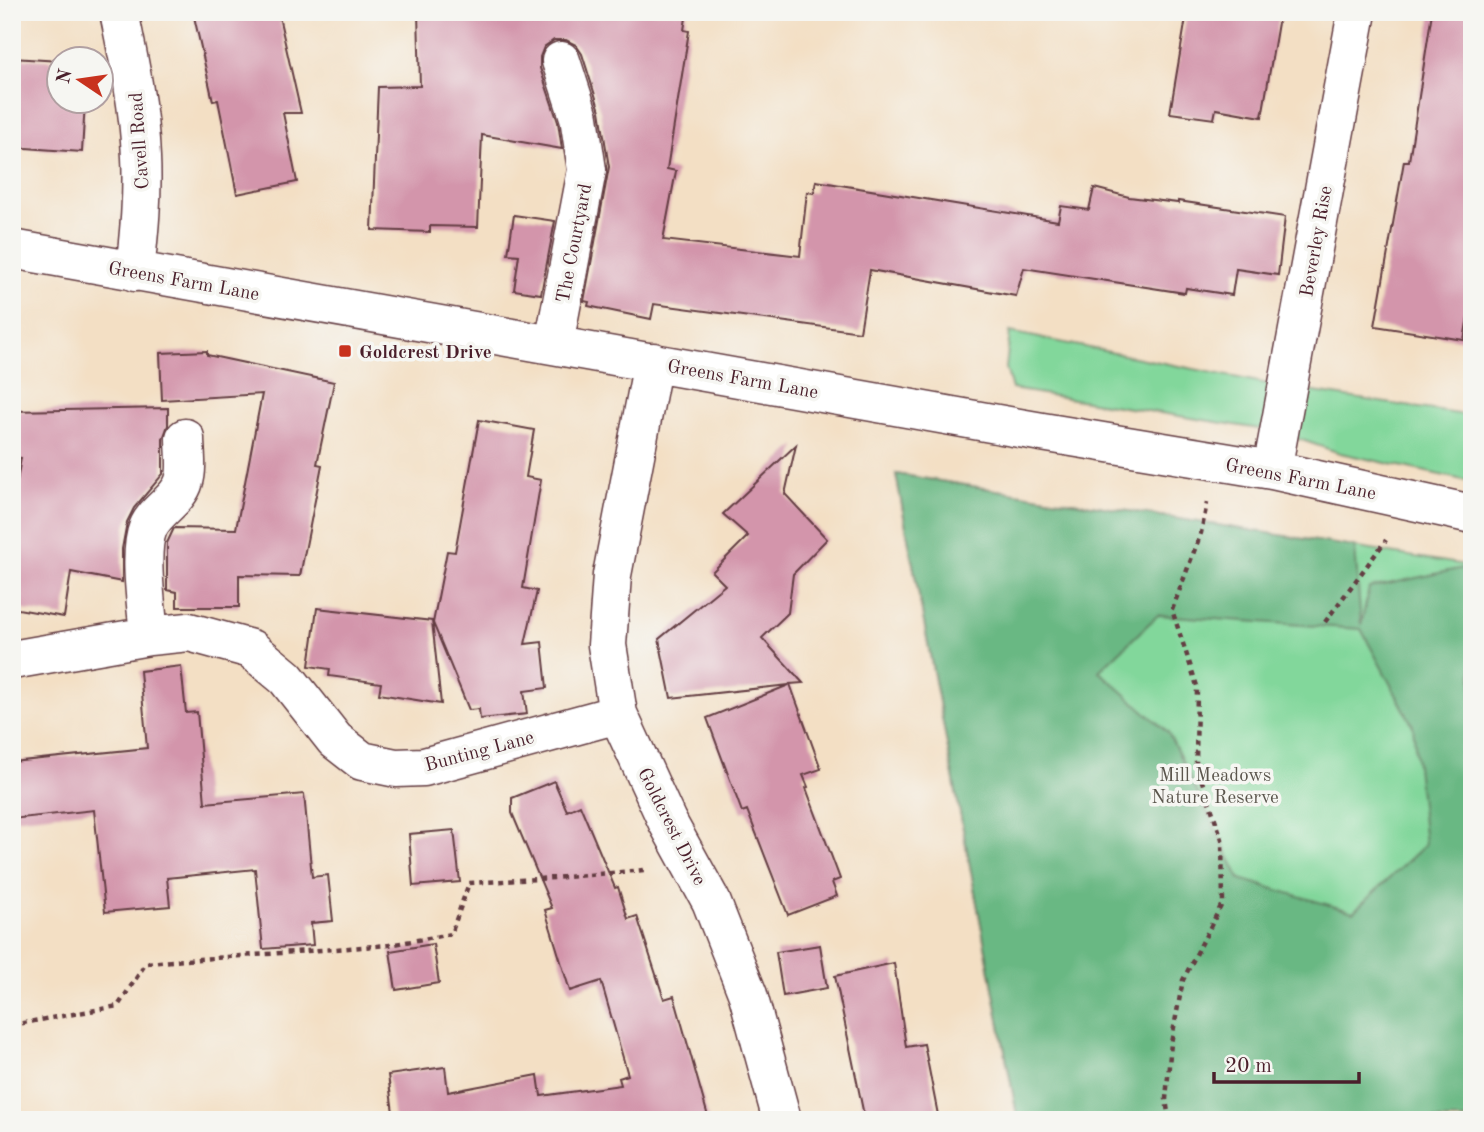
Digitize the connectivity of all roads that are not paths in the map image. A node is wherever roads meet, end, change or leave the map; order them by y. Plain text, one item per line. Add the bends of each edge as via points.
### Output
1 (119, 12) edge
2 (1357, 12) edge
3 (561, 61) dead end
4 (12, 249) edge
5 (135, 272) junction
6 (554, 344) junction
7 (653, 362) junction
8 (185, 438) dead end
9 (1272, 470) junction
10 (1472, 514) edge
11 (149, 636) junction
12 (12, 660) edge
13 (618, 714) junction
14 (782, 1120) edge

1 - 5 street, Cavell Road via 133,77 141,157
2 - 9 street, Beverley Rise
3 - 6 street, The Courtyard via 579,117 587,170
4 - 5 street, Greens Farm Lane
5 - 6 street, Greens Farm Lane
6 - 7 street, Greens Farm Lane
7 - 9 street, Greens Farm Lane
7 - 13 street, Goldcrest Drive via 612,575 607,645
8 - 11 street via 185,480 148,528 144,554
9 - 10 street, Greens Farm Lane
11 - 12 street, Bunting Lane
11 - 13 street, Bunting Lane via 189,632 251,649 286,678 335,740 362,761 396,768 424,767
13 - 14 street, Goldcrest Drive via 667,821 711,901 748,995

